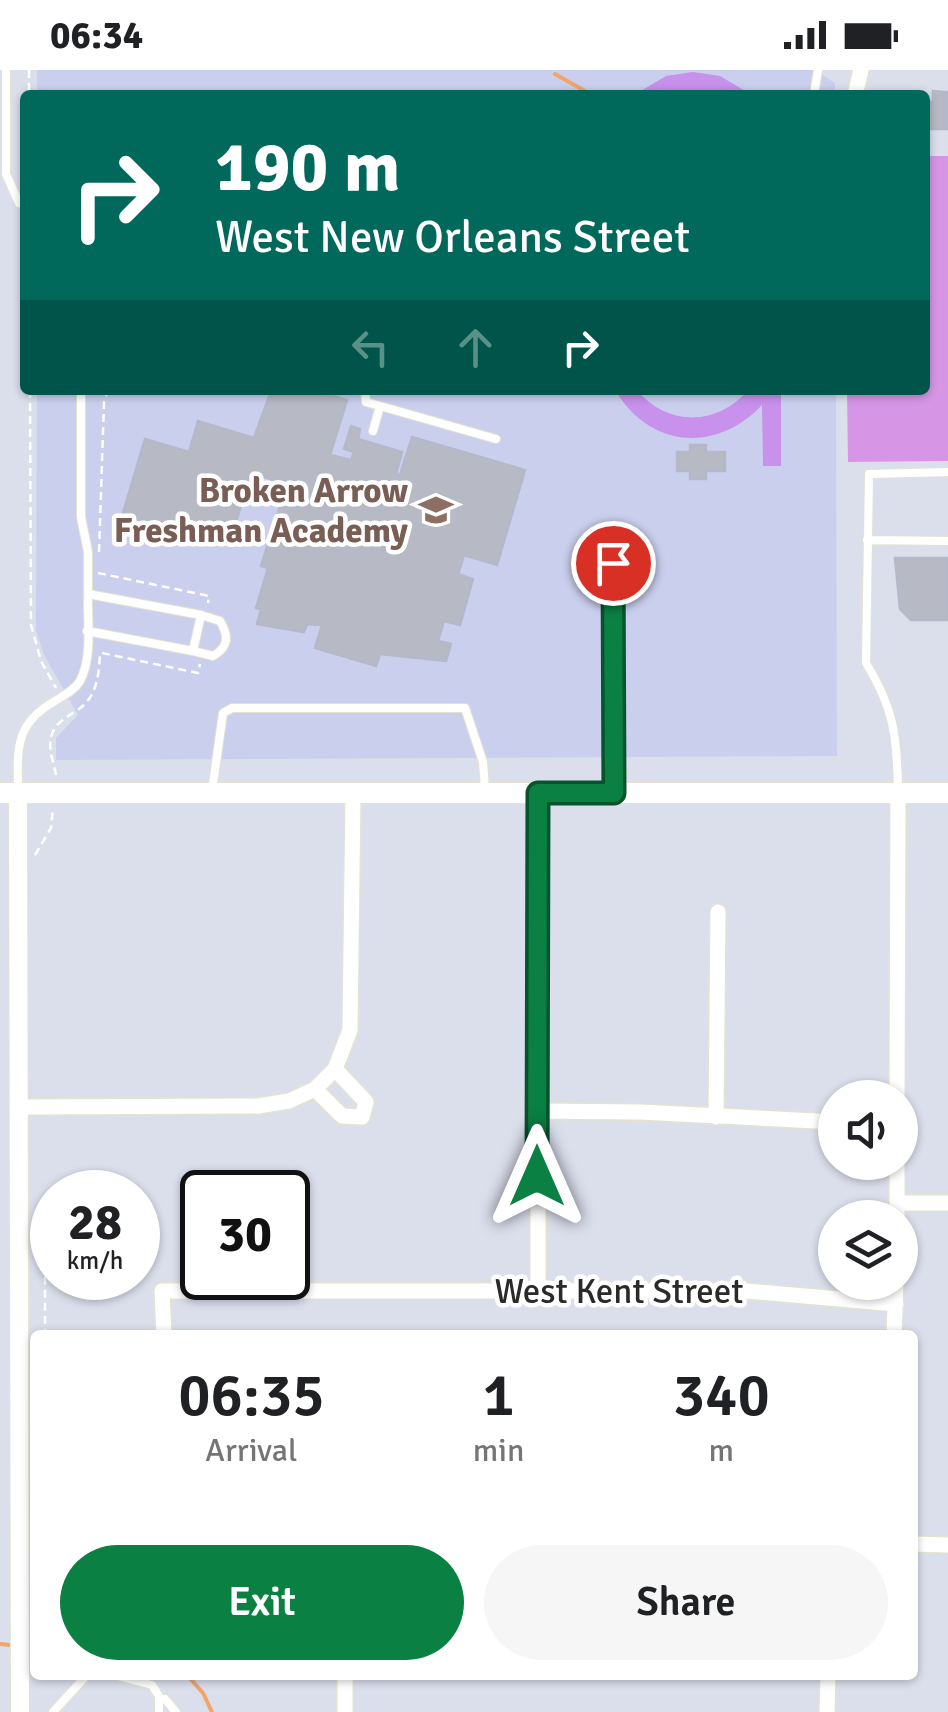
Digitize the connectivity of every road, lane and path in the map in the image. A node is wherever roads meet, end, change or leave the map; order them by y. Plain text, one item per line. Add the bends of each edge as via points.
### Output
1 (6, 70) edge
2 (18, 202) dead end
3 (30, 395) edge
4 (81, 395) edge
5 (107, 395) edge
6 (365, 395) edge
7 (380, 406) junction
8 (373, 430) dead end
9 (496, 438) dead end
10 (948, 472) edge
11 (867, 540) junction
12 (948, 541) edge
13 (99, 558) dead end
14 (613, 563) dead end
15 (88, 594) junction
16 (100, 594) junction
17 (214, 607) dead end
18 (201, 614) junction
19 (92, 632) junction
20 (193, 651) junction
21 (100, 653) junction
22 (211, 665) dead end
23 (57, 689) dead end
24 (68, 707) dead end
25 (72, 714) junction
26 (56, 773) dead end
27 (9, 793) edge
28 (212, 793) junction
29 (352, 793) junction
30 (485, 793) junction
31 (538, 793) junction
32 (614, 793) junction
33 (898, 793) junction
34 (948, 793) edge
35 (52, 814) dead end
36 (52, 822) dead end
37 (718, 912) dead end
38 (335, 1069) junction
39 (897, 1080) edge
40 (315, 1089) junction
41 (18, 1107) junction
42 (537, 1110) junction
43 (716, 1117) junction
44 (818, 1121) edge
45 (948, 1204) edge
46 (918, 1208) edge
47 (538, 1290) junction
48 (45, 1300) edge
49 (896, 1300) edge
50 (896, 1304) junction
51 (45, 1330) edge
52 (164, 1330) edge
53 (894, 1330) edge
54 (27, 1473) edge
55 (918, 1544) edge
56 (948, 1545) edge
57 (83, 1680) edge
58 (131, 1680) edge
59 (346, 1680) edge
60 (828, 1680) edge
61 (159, 1699) junction
62 (20, 1712) edge
63 (53, 1712) edge
64 (159, 1712) edge
65 (176, 1712) edge
66 (346, 1712) edge
67 (827, 1712) edge

1 - 2 lane via 6,174
3 - 23 path via 32,626
4 - 15 lane
5 - 13 path
6 - 7 lane via 366,402
7 - 8 lane
7 - 9 lane
10 - 11 lane via 869,474
11 - 12 lane
11 - 33 lane via 866,663 894,720
14 - 32 lane
15 - 16 lane
15 - 19 lane
16 - 17 path via 98,573 210,596 207,606
16 - 18 lane
18 - 20 lane
18 - 20 lane via 220,621 228,638 213,656
19 - 20 lane
19 - 21 path
19 - 27 lane via 81,680 31,717 20,737
21 - 22 path via 198,673 200,664
21 - 25 path via 94,690
24 - 25 path
25 - 26 path via 51,735
27 - 28 main road
27 - 41 street
28 - 29 main road
28 - 30 lane via 223,714 232,708 465,708 484,762
29 - 30 main road
29 - 38 street via 353,1003
30 - 31 main road
31 - 32 main road
31 - 42 street
32 - 33 main road
33 - 34 main road
33 - 39 street
35 - 36 path
37 - 43 street
38 - 40 street
38 - 40 street via 366,1102 362,1117 342,1116
40 - 41 street via 258,1106
41 - 54 street
42 - 43 street
42 - 47 street
43 - 44 street
45 - 46 street
47 - 50 street, West Kent Street via 748,1291
47 - 52 street, West Kent Street via 162,1291
48 - 51 path
49 - 50 street
50 - 53 street
54 - 62 street
55 - 56 street
57 - 63 lane
58 - 61 lane via 152,1686
59 - 66 street
60 - 67 street
61 - 64 lane
61 - 65 lane

